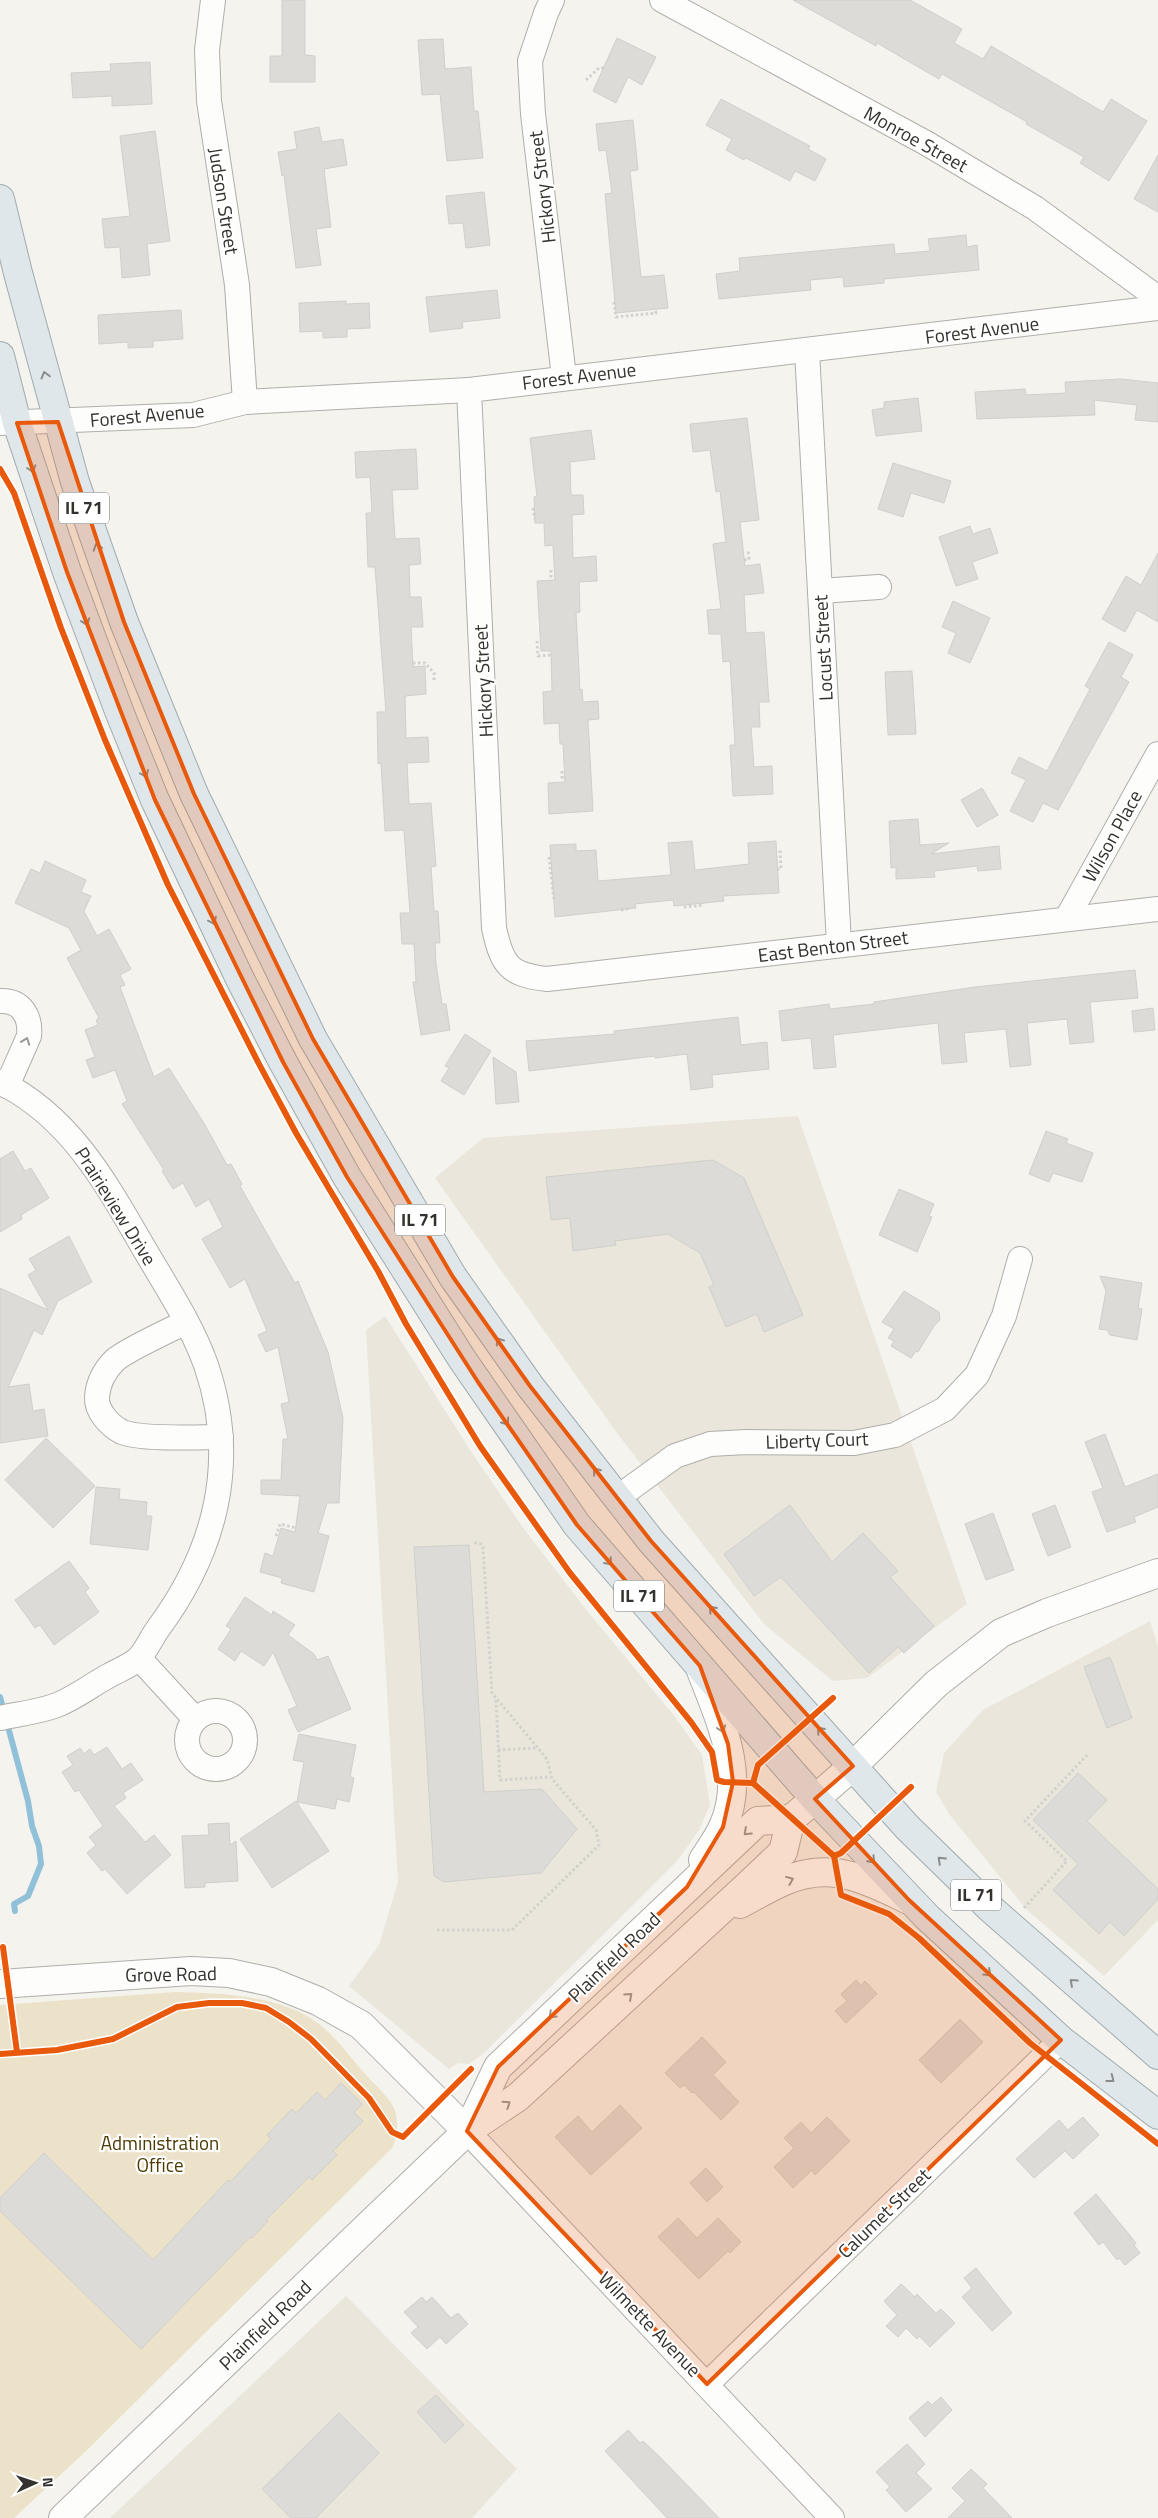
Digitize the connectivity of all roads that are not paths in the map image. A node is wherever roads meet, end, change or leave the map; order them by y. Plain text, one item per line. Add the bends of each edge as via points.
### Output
1 (213, 0) edge
2 (552, 0) edge
3 (662, 0) edge
4 (0, 198) edge
5 (1158, 298) edge
6 (1158, 308) edge
7 (807, 351) junction
8 (0, 356) edge
9 (564, 377) junction
10 (469, 390) junction
11 (245, 402) junction
12 (58, 422) junction
13 (9, 423) edge
14 (879, 587) dead end
15 (820, 591) junction
16 (1158, 754) edge
17 (1158, 909) edge
18 (1067, 918) junction
19 (839, 944) junction
20 (511, 968) joint
21 (0, 1001) edge
22 (4, 1084) edge
23 (1020, 1259) dead end
24 (186, 1322) junction
25 (221, 1437) junction
26 (617, 1498) junction
27 (1158, 1573) edge
28 (139, 1658) junction
29 (700, 1666) junction
30 (10, 1716) edge
31 (195, 1719) dead end
32 (853, 1766) junction
33 (815, 1799) junction
34 (791, 1818) junction
35 (687, 1887) junction
36 (909, 1900) junction
37 (714, 1917) junction
38 (0, 1984) edge
39 (1061, 2040) junction
40 (1158, 2055) edge
41 (1158, 2115) edge
42 (467, 2132) junction
43 (707, 2384) junction
44 (63, 2518) edge
45 (832, 2518) edge

1 - 11 street, Judson Street via 206,50 208,101 237,285
2 - 9 street, Hickory Street via 530,61 533,114
3 - 5 street, Monroe Street via 926,144 1035,208
12 -> 4 main road, IL 71
6 - 7 street, Forest Avenue
7 - 9 street, Forest Avenue
7 - 15 street, Locust Street
8 - 13 main road, IL 71
9 - 10 street, Forest Avenue
10 - 11 street, Forest Avenue
10 - 20 street, Hickory Street via 494,928 500,953
11 - 12 street, Forest Avenue via 194,415
12 - 13 street, Forest Avenue
26 -> 12 main road, IL 71 via 530,1386 454,1277 314,1039 190,785 124,622 75,482
13 -> 29 main road, IL 71 via 155,800 240,979 347,1178 478,1382 577,1525
14 - 15 street
15 - 19 street, Locust Street
16 - 18 street, Wilson Place
17 - 18 street, East Benton Street
18 - 19 street, East Benton Street
19 - 20 street, East Benton Street via 547,979 526,977
22 -> 21 street, Prairieview Drive via 30,1028 23,1010 14,1003
22 - 24 street, Prairieview Drive via 51,1117 96,1166
23 - 26 street, Liberty Court via 1004,1316 977,1375 945,1409 895,1435 854,1443 710,1444 675,1456
24 - 25 street, Prairieview Drive via 206,1364
24 - 25 street via 116,1359 104,1373 98,1390 99,1410 123,1432
25 - 28 street, Prairieview Drive via 222,1471 217,1504 199,1560 170,1613
32 -> 26 main road, IL 71 via 651,1541
27 - 32 main road via 1047,1613 1001,1634 936,1684
28 - 30 street, Prairieview Drive via 56,1706
28 - 31 street
29 - 33 main road, IL 71
29 -> 35 main road via 728,1744 733,1782 723,1827
32 - 33 main road
40 -> 32 main road, IL 71 via 991,1909 906,1827
33 - 34 main road
33 -> 36 main road, IL 71
34 -> 35 main road, Plainfield Road via 758,1821
34 - 37 main road, Plainfield Road via 783,1852
35 -> 42 main road, Plainfield Road via 498,2067
37 -> 36 main road via 787,1881 806,1874 828,1872 867,1881
36 -> 39 main road, IL 71
42 -> 37 main road, Plainfield Road via 518,2097
38 - 42 main road, Grove Road via 191,1970 229,1973 271,1982 318,2001 361,2024
39 -> 41 main road, IL 71
39 - 43 street, Calumet Street
42 - 43 street, Wilmette Avenue
42 - 44 main road, Plainfield Road
43 - 45 street, Wilmette Avenue

